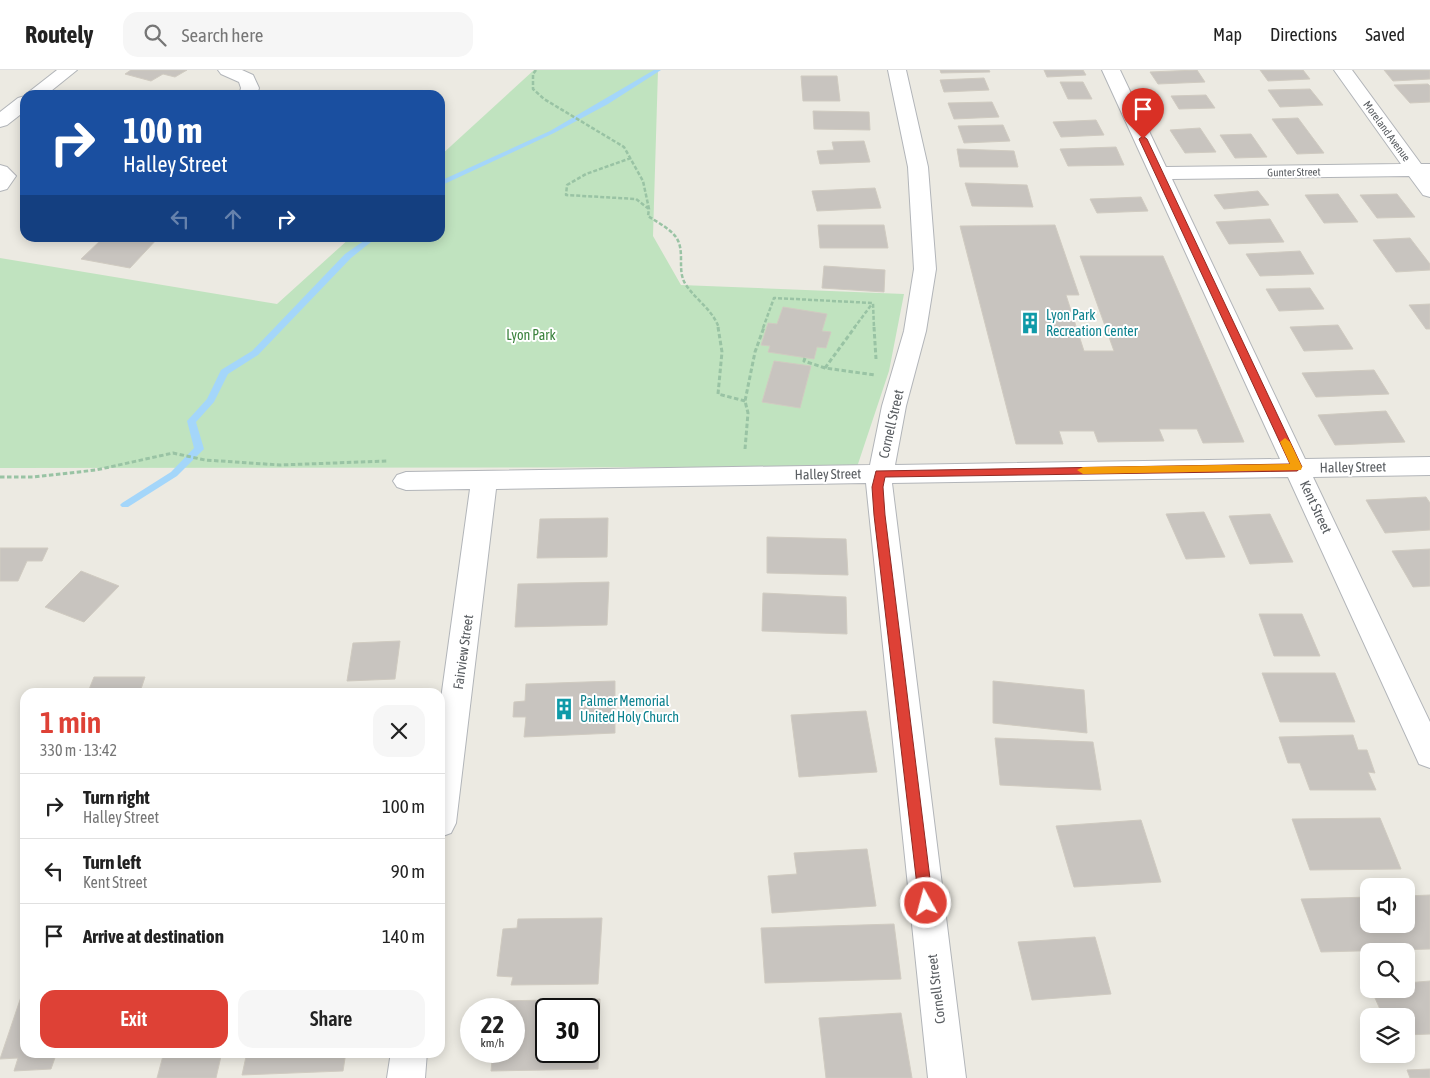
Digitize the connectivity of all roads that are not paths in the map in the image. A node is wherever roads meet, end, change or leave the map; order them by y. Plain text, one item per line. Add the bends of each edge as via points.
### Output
1 (68, 70) edge
2 (227, 70) edge
3 (897, 70) edge
4 (1111, 70) edge
5 (1344, 70) edge
6 (43, 90) edge
7 (249, 90) edge
8 (20, 107) edge
9 (0, 121) edge
10 (1423, 170) edge
11 (0, 171) edge
12 (1159, 173) junction
13 (0, 185) edge
14 (1430, 191) edge
15 (1430, 466) edge
16 (1297, 467) junction
17 (880, 474) junction
18 (484, 480) junction
19 (406, 481) road end
20 (1430, 756) edge
21 (445, 784) edge
22 (408, 1058) edge
23 (406, 1078) edge
24 (947, 1078) edge

1 - 6 street
2 - 7 street via 248,79
3 - 17 street, Cornell Street via 918,167 925,269 915,331 894,406
4 - 12 street, Kent Street
5 - 10 street, Moreland Avenue
8 - 9 street
10 - 12 street, Gunter Street
10 - 14 street, Moreland Avenue
11 - 13 street via 6,176
12 - 16 street, Kent Street
15 - 16 street, Halley Street
16 - 17 street, Halley Street
16 - 20 street, Kent Street
17 - 18 street, Halley Street
17 - 24 street, Cornell Street via 880,515
18 - 19 street, Halley Street
18 - 21 street, Fairview Street
22 - 23 street

